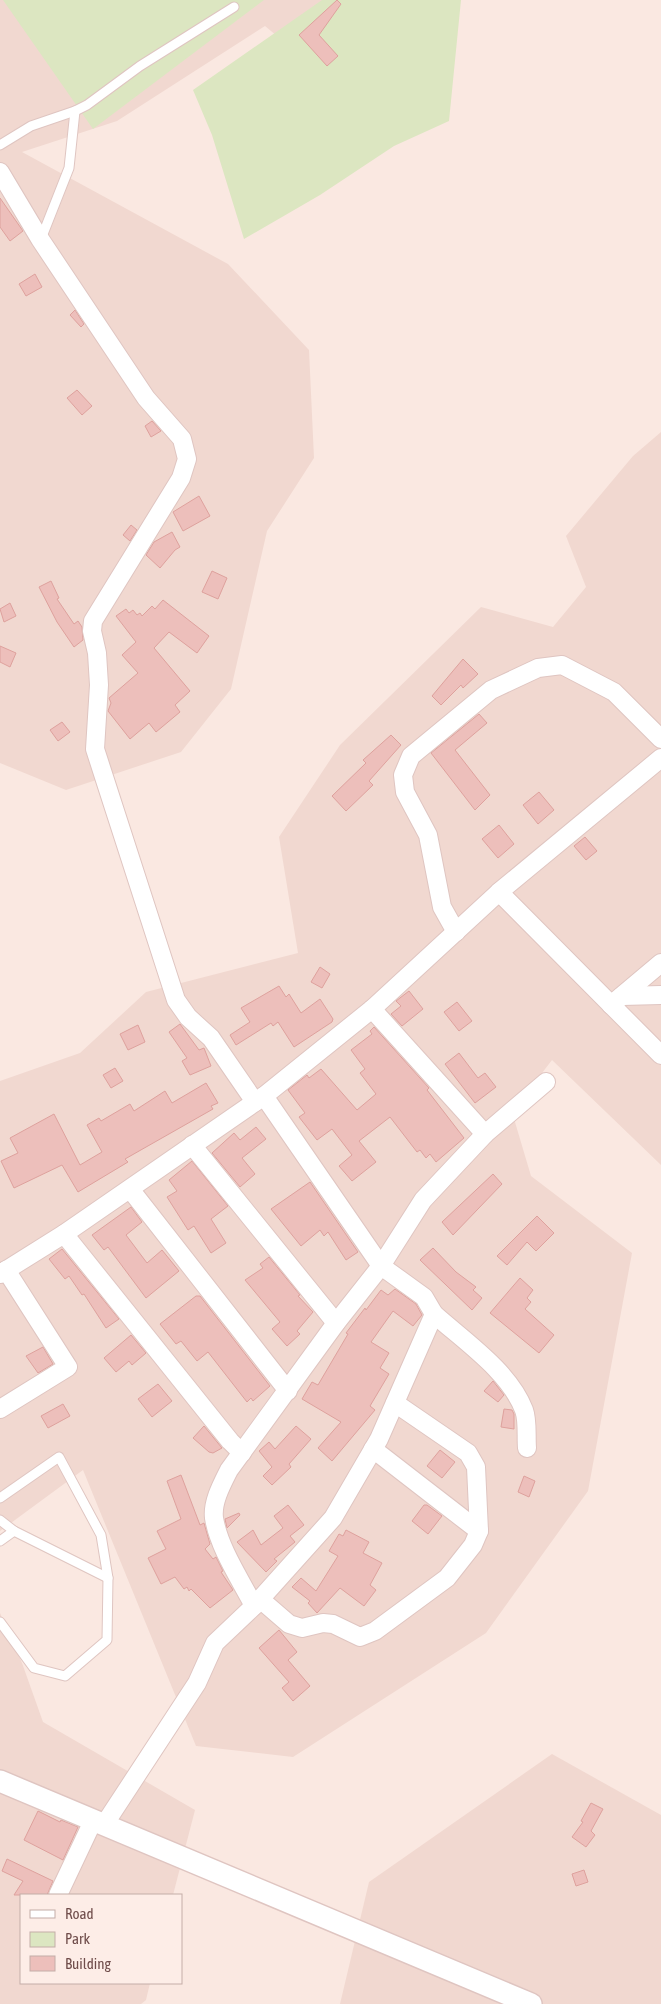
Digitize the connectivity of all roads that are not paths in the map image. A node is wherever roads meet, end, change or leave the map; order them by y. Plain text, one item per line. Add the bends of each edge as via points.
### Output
1 (234, 7) dead end
2 (76, 112) junction
3 (0, 145) edge
4 (0, 172) edge
5 (40, 239) junction
6 (661, 740) edge
7 (661, 758) edge
8 (499, 892) junction
9 (456, 932) junction
10 (661, 963) edge
11 (661, 995) edge
12 (617, 1001) junction
13 (372, 1010) junction
14 (661, 1054) edge
15 (546, 1082) dead end
16 (260, 1099) junction
17 (485, 1134) junction
18 (192, 1145) junction
19 (130, 1189) junction
20 (64, 1234) junction
21 (381, 1266) junction
22 (3, 1272) edge
23 (434, 1314) junction
24 (336, 1323) junction
25 (288, 1391) junction
26 (395, 1403) junction
27 (0, 1409) edge
28 (527, 1448) dead end
29 (373, 1449) junction
30 (242, 1452) junction
31 (0, 1498) edge
32 (0, 1520) edge
33 (479, 1531) junction
34 (14, 1532) junction
35 (0, 1541) edge
36 (108, 1578) junction
37 (257, 1603) junction
38 (0, 1622) edge
39 (0, 1781) edge
40 (98, 1823) junction
41 (59, 1894) edge
42 (531, 2004) edge

1 - 2 lane via 140,66
2 - 3 lane via 31,126
2 - 5 lane via 69,168
4 - 5 street
5 - 16 street via 146,398 182,439 184,446 187,459 181,478 93,622 99,685 95,749 176,1000 188,1017 212,1038
6 - 9 street via 614,692 562,665 538,668 491,690 411,756 403,775 405,792 428,835 442,906
7 - 8 street
8 - 9 street
8 - 12 street
9 - 13 street
10 - 12 street
11 - 12 street
12 - 14 street
13 - 16 street
13 - 17 street
15 - 17 street
16 - 18 street
16 - 21 street
17 - 21 street via 423,1200
18 - 19 street
18 - 24 street
19 - 20 street
19 - 25 street
20 - 22 street
20 - 30 street via 224,1434
21 - 23 street via 424,1298
21 - 24 street
22 - 27 street via 68,1366
23 - 26 street
23 - 28 street via 505,1377 525,1412
24 - 25 street
25 - 30 street
26 - 29 street
26 - 33 street via 468,1452 476,1467
29 - 33 street
29 - 37 street via 333,1518
30 - 37 street via 217,1496 214,1517 225,1551
31 - 36 lane via 59,1457 101,1535
32 - 34 lane
33 - 37 street via 447,1578 375,1631 360,1637 333,1624 302,1628 289,1624
34 - 35 lane
34 - 36 lane
36 - 38 lane via 107,1640 65,1676 34,1668
37 - 40 street via 216,1643 197,1683
39 - 40 street
40 - 41 street
40 - 42 street

